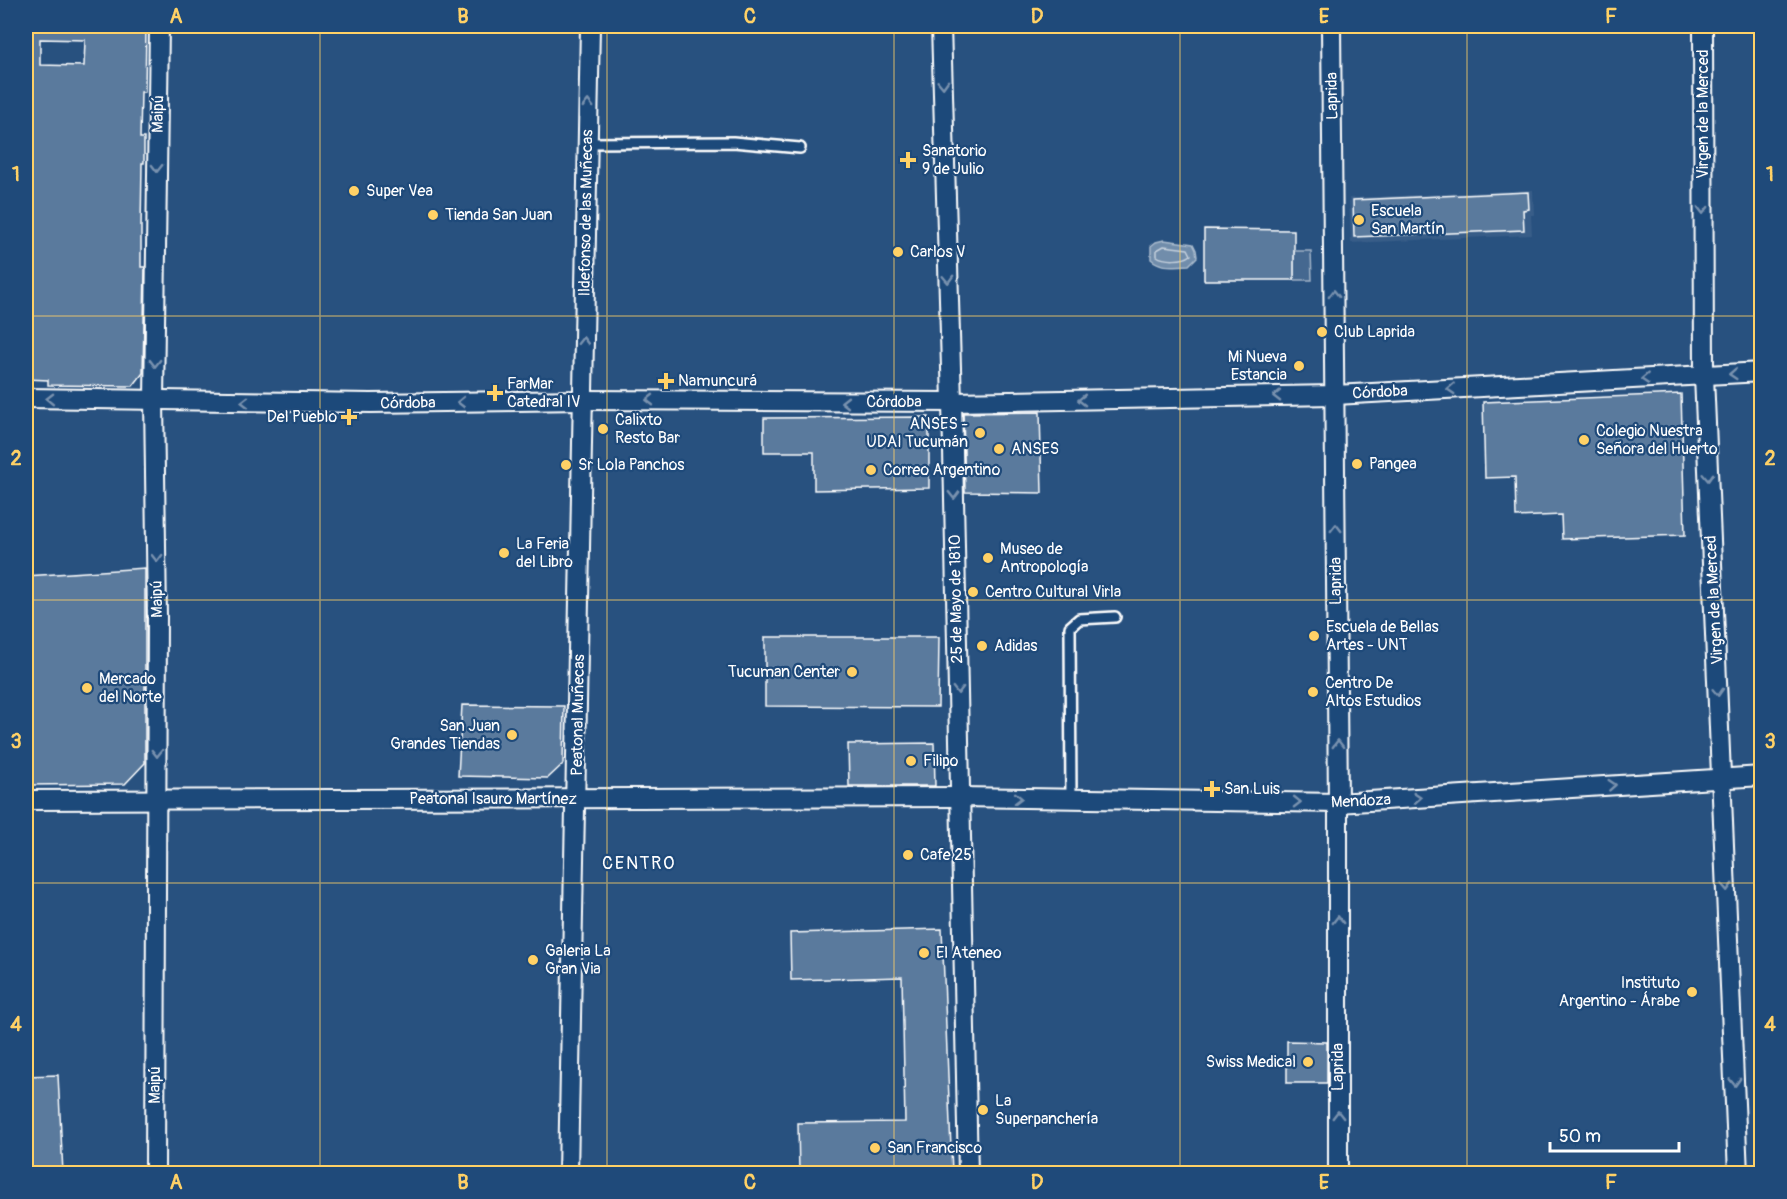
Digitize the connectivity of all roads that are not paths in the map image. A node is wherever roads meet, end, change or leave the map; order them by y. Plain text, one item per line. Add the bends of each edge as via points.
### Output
1 (159, 26) edge
2 (590, 26) edge
3 (941, 26) edge
4 (1331, 26) edge
5 (1702, 26) edge
6 (588, 143) junction
7 (800, 148) dead end
8 (1761, 372) edge
9 (1704, 376) junction
10 (1335, 394) junction
11 (26, 398) edge
12 (154, 400) junction
13 (582, 400) junction
14 (952, 402) junction
15 (1115, 617) dead end
16 (1761, 776) edge
17 (1722, 778) junction
18 (960, 798) junction
19 (577, 799) junction
20 (1071, 799) junction
21 (26, 800) edge
22 (157, 800) junction
23 (1338, 803) junction
24 (155, 1173) edge
25 (568, 1173) edge
26 (968, 1173) edge
27 (1338, 1173) edge
28 (1738, 1173) edge

1 -> 12 street, Maipú
6 -> 2 street, Ildefonso de las Muñecas
3 -> 14 street, 25 de Mayo de 1810
10 -> 4 street, Laprida
5 -> 9 street, Virgen de la Merced
6 - 7 lane via 734,142
13 -> 6 street, Ildefonso de las Muñecas
8 -> 9 street, Córdoba
9 -> 10 street, Córdoba
9 -> 17 street, Virgen de la Merced
10 -> 14 street, Córdoba
23 -> 10 street, Laprida
12 -> 11 street, Córdoba
13 -> 12 street, Córdoba
12 -> 22 street, Maipú
14 -> 13 street, Córdoba
13 - 19 street, Peatonal Muñecas
14 -> 18 street, 25 de Mayo de 1810
15 - 20 lane via 1079,619 1070,627
16 - 17 street, Mendoza
23 -> 17 street, Mendoza
17 -> 28 street, Virgen de la Merced
18 - 19 street, Peatonal Isauro Martínez
18 -> 20 street, Mendoza
18 - 26 street, 25 de Mayo de 1810
19 - 22 street, Peatonal Isauro Martínez
19 - 25 street, Peatonal Muñecas
20 -> 23 street, Mendoza
21 - 22 street, Peatonal Isauro Martínez
22 - 24 street, Maipú
27 -> 23 street, Laprida

